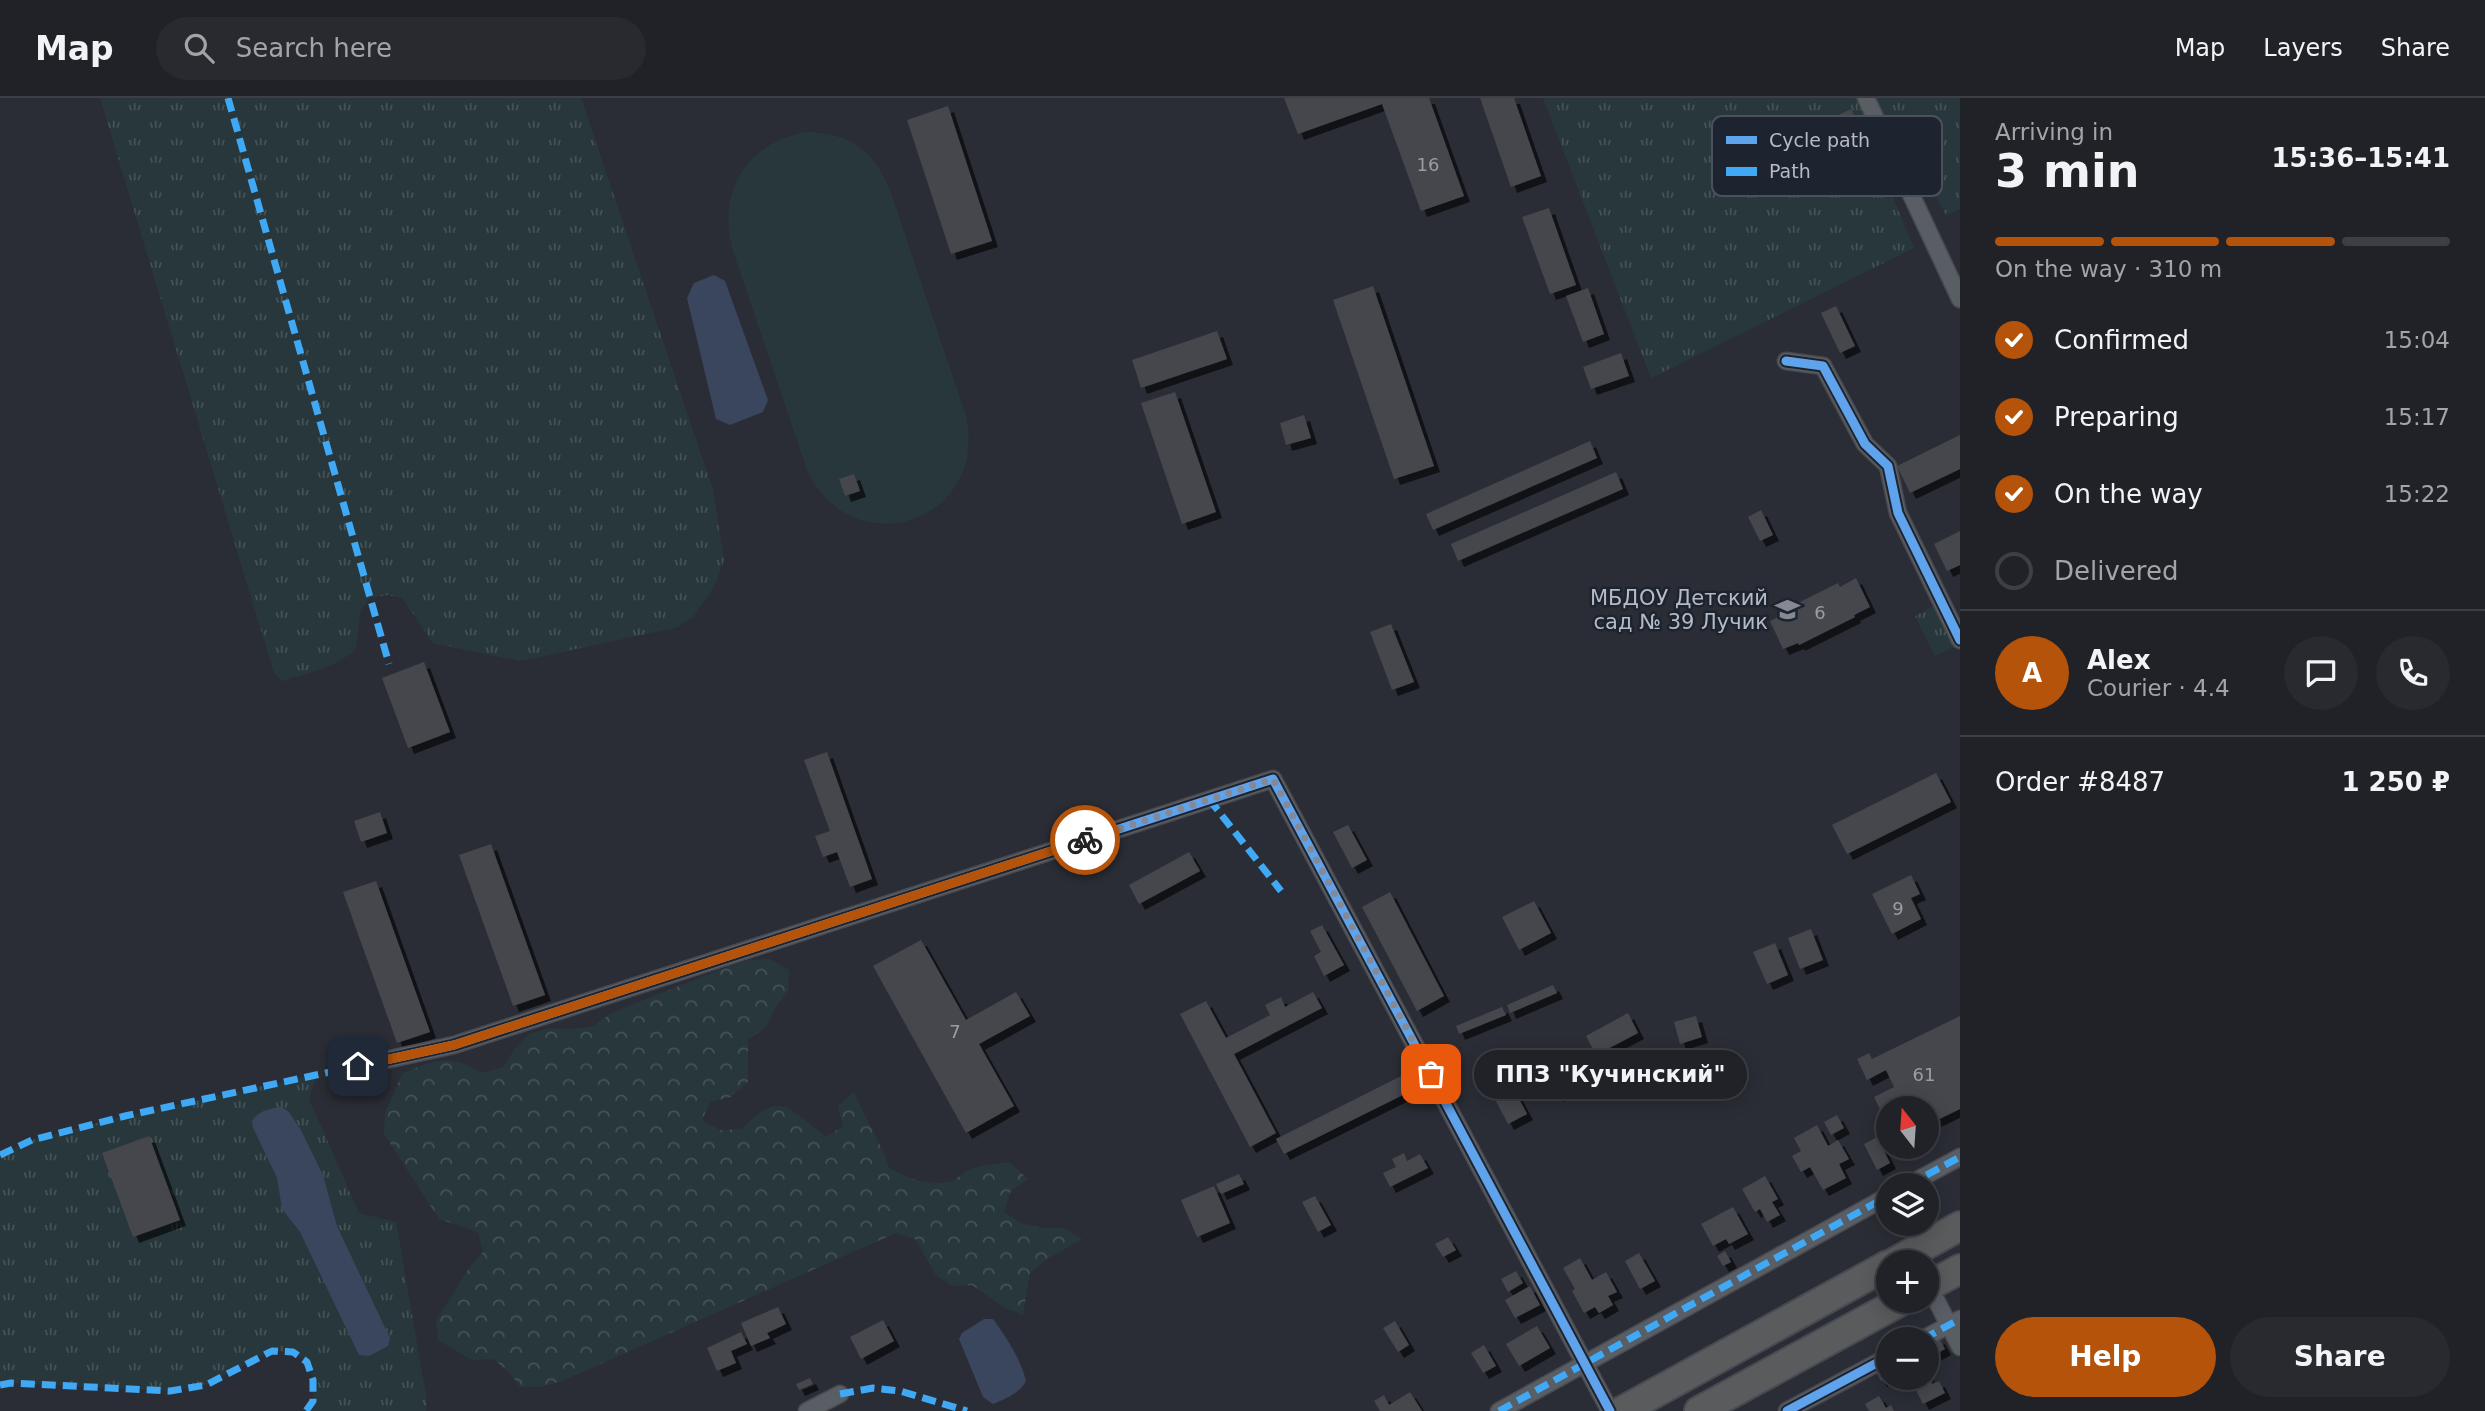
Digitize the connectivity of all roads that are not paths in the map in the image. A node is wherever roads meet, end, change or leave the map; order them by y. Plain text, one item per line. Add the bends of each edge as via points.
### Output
1 (1866, 98) edge
2 (1874, 116) edge
3 (1911, 196) edge
4 (1960, 299) edge
5 (1786, 360) dead end
6 (1960, 640) edge
7 (358, 1066) dead end
8 (1960, 1157) edge
9 (1930, 1173) edge
10 (1876, 1203) edge
11 (1960, 1226) edge
12 (1917, 1250) edge
13 (1960, 1269) edge
14 (1876, 1272) edge
15 (1939, 1281) edge
16 (1939, 1302) edge
17 (1879, 1313) edge
18 (1954, 1322) edge
19 (1960, 1347) edge
20 (1583, 1363) junction
21 (1876, 1363) edge
22 (840, 1394) dead end
23 (807, 1411) edge
24 (1499, 1411) edge
25 (1610, 1411) edge
26 (1622, 1411) edge
27 (1699, 1411) edge
28 (1787, 1411) edge

1 - 2 street
3 - 4 street
5 - 6 street via 1823,366 1865,444 1888,466 1898,513
7 - 20 street via 454,1045 1273,779
8 - 9 street
10 - 20 street
11 - 12 highway
13 - 15 highway
14 - 26 highway
16 - 18 street
17 - 27 highway
18 - 19 street
20 - 24 street
20 - 25 street
21 - 28 street
22 - 23 street

